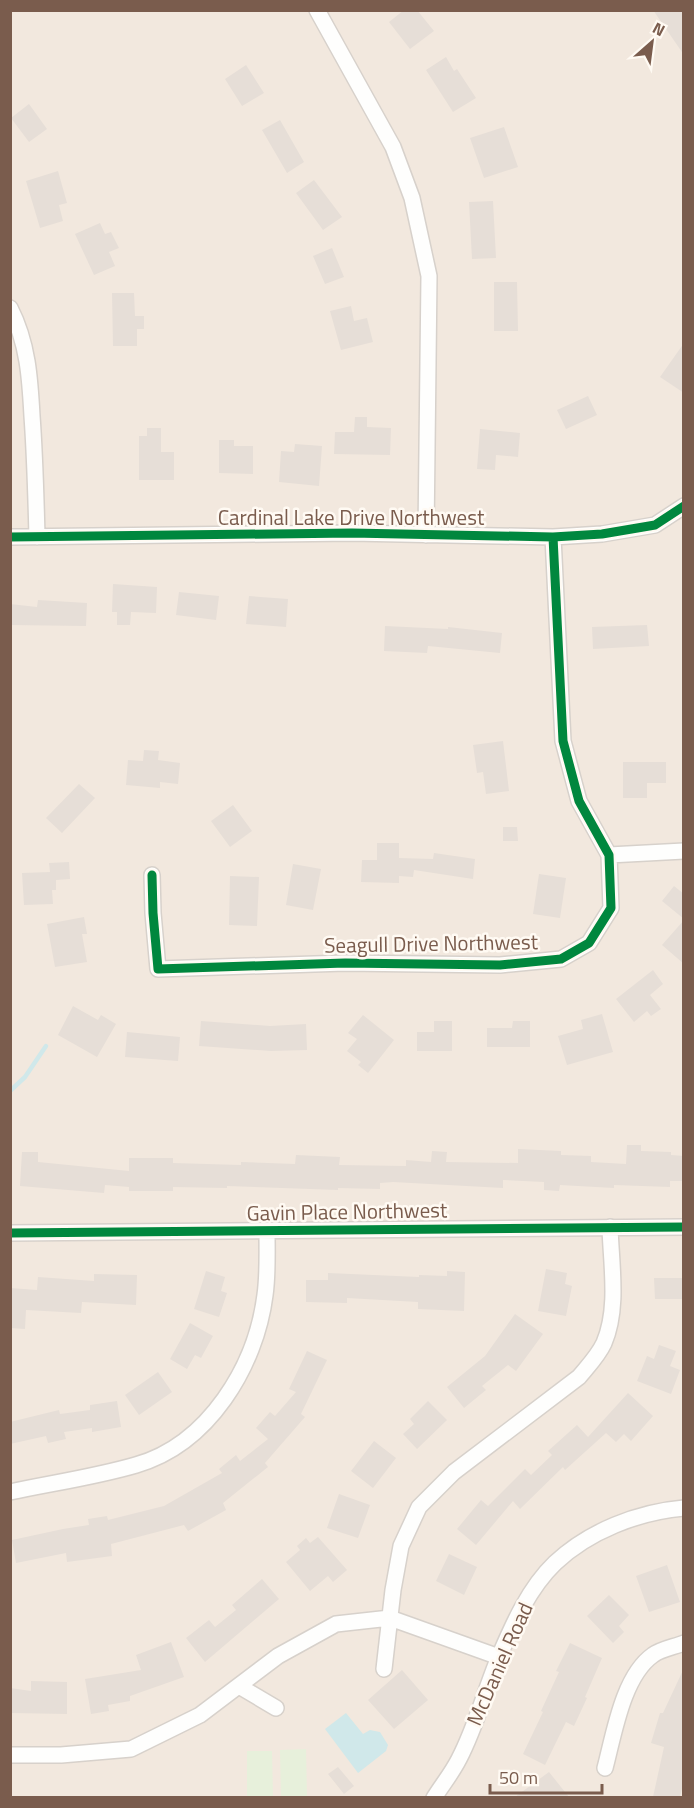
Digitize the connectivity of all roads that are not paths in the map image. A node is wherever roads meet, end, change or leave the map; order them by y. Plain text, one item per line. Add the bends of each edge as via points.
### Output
1 (318, 10) edge
2 (10, 308) edge
3 (684, 506) edge
4 (426, 535) junction
5 (10, 537) edge
6 (37, 537) junction
7 (553, 537) junction
8 (684, 851) edge
9 (609, 855) junction
10 (152, 875) dead end
11 (610, 1227) junction
12 (684, 1227) edge
13 (267, 1231) junction
14 (10, 1233) edge
15 (10, 1492) edge
16 (684, 1508) edge
17 (390, 1618) junction
18 (684, 1643) edge
19 (500, 1657) junction
20 (384, 1669) dead end
21 (239, 1686) junction
22 (276, 1708) dead end
23 (10, 1755) edge
24 (605, 1768) dead end
25 (434, 1797) edge

1 - 4 street via 393,147 412,198 429,276
2 - 6 street via 19,324 29,361
3 - 7 street, Cardinal Lake Drive Northwest via 655,525
4 - 6 street, Cardinal Lake Drive Northwest
4 - 7 street, Cardinal Lake Drive Northwest
5 - 6 street, Cardinal Lake Drive Northwest
7 - 9 street, Seagull Drive Northwest via 563,741 579,801
8 - 9 street
9 - 10 street, Seagull Drive Northwest via 611,908 590,943 561,959 500,964 345,963 158,969
11 - 12 street, Gavin Place Northwest
11 - 13 street, Gavin Place Northwest
11 - 17 street via 613,1305 604,1342 594,1360 562,1391 454,1472 419,1507 401,1546
13 - 14 street, Gavin Place Northwest
13 - 15 street via 266,1294 256,1337 238,1379 211,1416 179,1444 137,1465
16 - 19 street, McDaniel Road via 666,1509 615,1524 579,1544 541,1580 522,1608
17 - 19 street
17 - 20 street
17 - 21 street via 336,1624 278,1656
18 - 24 street via 653,1655 631,1682
19 - 25 street, McDaniel Road via 459,1760
21 - 22 street
21 - 23 street via 200,1715 131,1749

